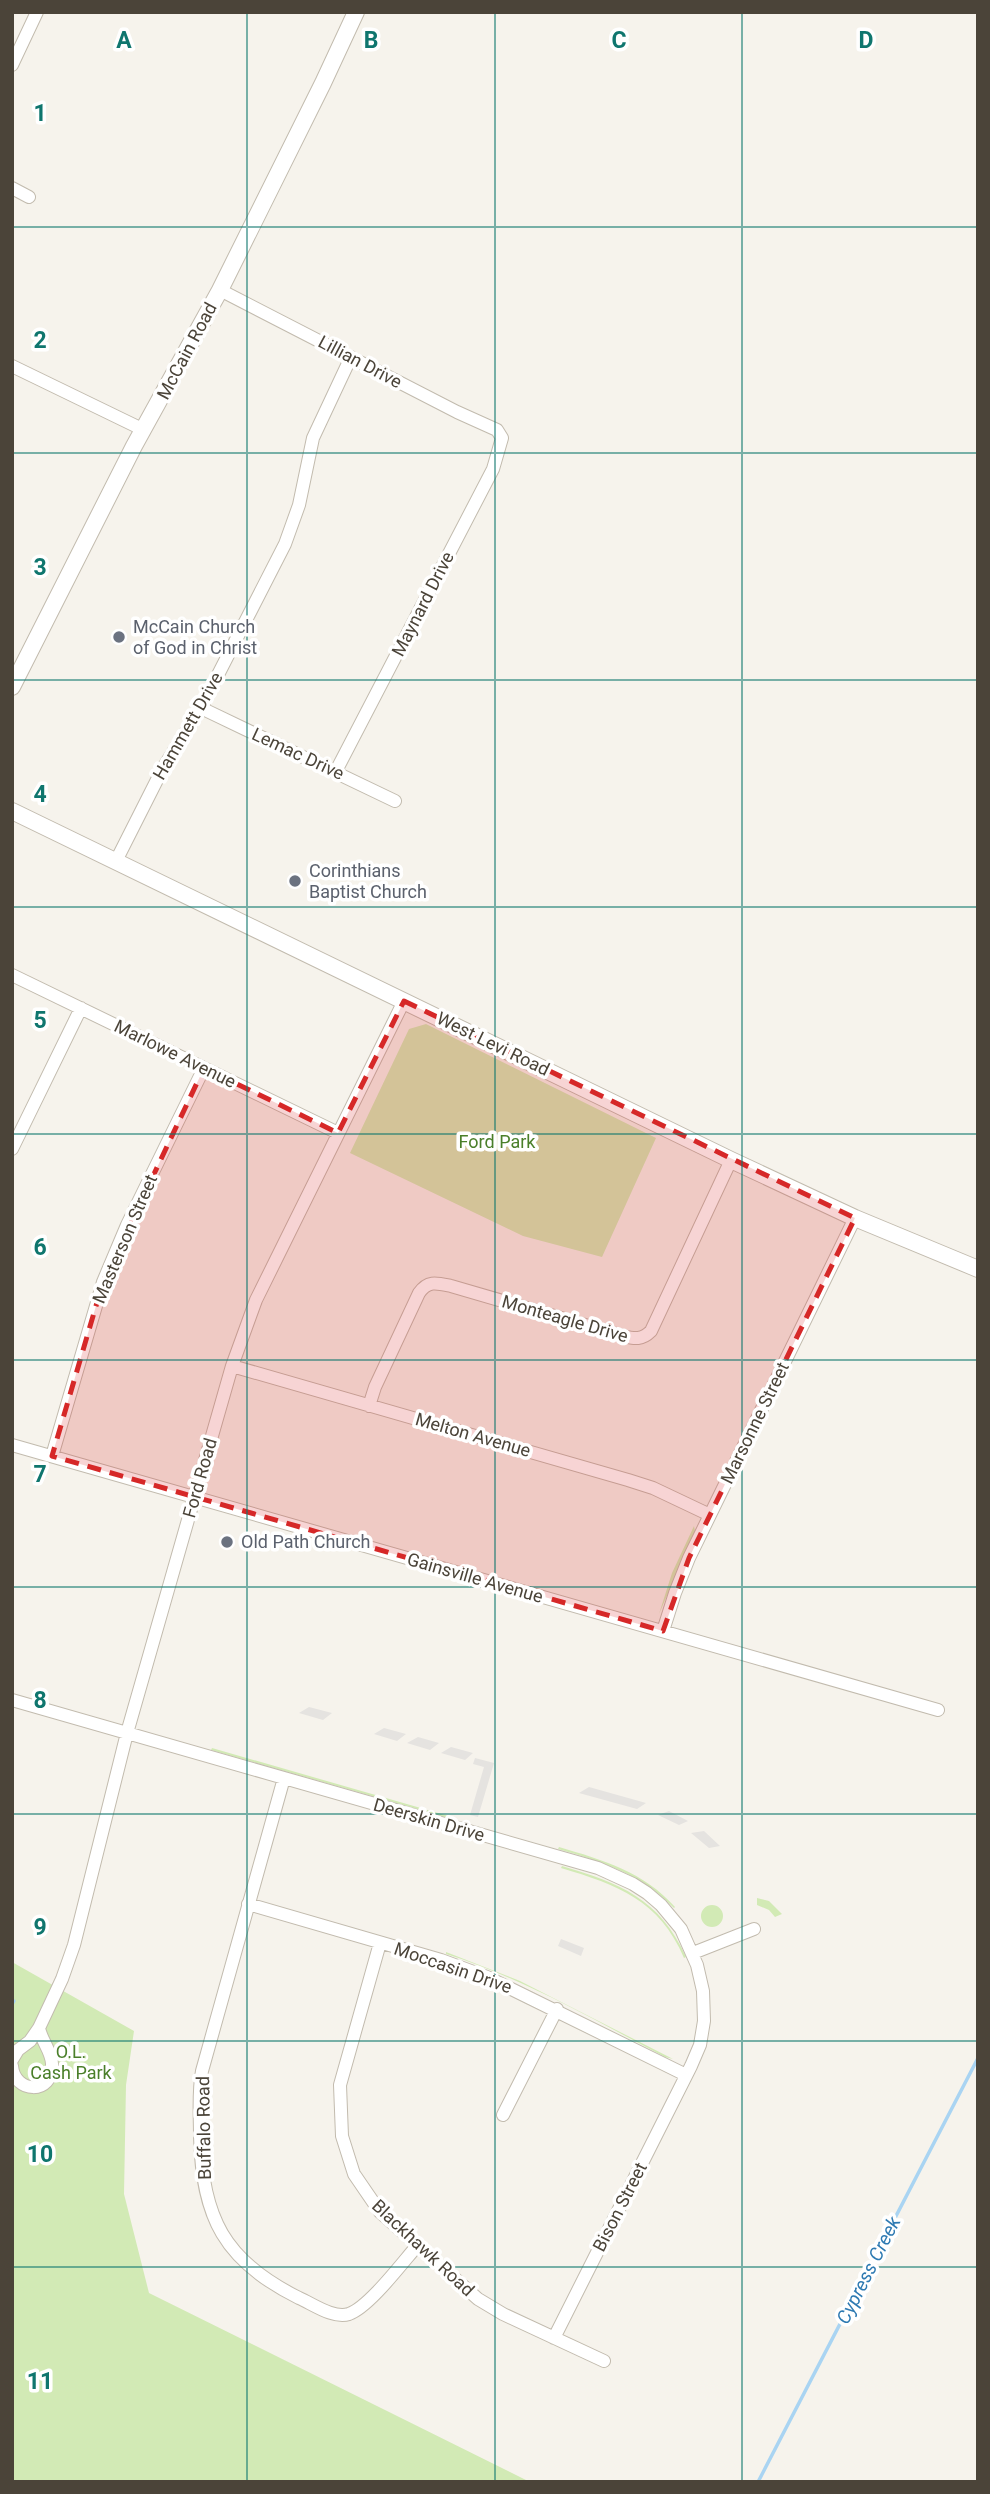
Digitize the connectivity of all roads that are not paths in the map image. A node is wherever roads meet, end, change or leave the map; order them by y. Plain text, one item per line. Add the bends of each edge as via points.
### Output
1 (37, 12) edge
2 (356, 12) edge
3 (12, 65) edge
4 (12, 188) edge
5 (29, 197) dead end
6 (220, 290) junction
7 (351, 357) junction
8 (12, 366) edge
9 (144, 430) junction
10 (500, 434) joint
11 (12, 687) edge
12 (201, 708) junction
13 (336, 771) junction
14 (395, 801) dead end
15 (12, 811) edge
16 (116, 861) junction
17 (12, 975) edge
18 (404, 1001) junction
19 (81, 1008) junction
20 (204, 1068) junction
21 (338, 1133) junction
22 (15, 1134) edge
23 (12, 1149) edge
24 (731, 1160) junction
25 (855, 1218) junction
26 (978, 1269) edge
27 (232, 1366) junction
28 (369, 1406) junction
29 (12, 1445) edge
30 (52, 1456) junction
31 (195, 1498) junction
32 (710, 1515) junction
33 (663, 1631) junction
34 (12, 1700) edge
35 (938, 1710) dead end
36 (127, 1733) junction
37 (284, 1778) junction
38 (248, 1904) junction
39 (754, 1928) dead end
40 (380, 1943) junction
41 (693, 1953) junction
42 (557, 2009) junction
43 (39, 2028) junction
44 (12, 2060) edge
45 (12, 2066) edge
46 (686, 2075) junction
47 (503, 2115) dead end
48 (417, 2246) junction
49 (554, 2338) junction
50 (604, 2361) dead end

1 - 3 street
2 - 6 street, McCain Road
4 - 5 street
6 - 7 street, Lillian Drive
6 - 9 street, McCain Road
7 - 10 street, Lillian Drive
7 - 12 street, Hammett Drive via 313,438 291,532
8 - 9 street
9 - 11 street, McCain Road
10 - 13 street, Maynard Drive via 493,469
12 - 13 street, Lemac Drive
12 - 16 street, Hammett Drive via 163,768
13 - 14 street, Lemac Drive
15 - 16 street, West Levi Road
16 - 18 street, West Levi Road
17 - 19 street, Marlowe Avenue
18 - 21 street, Ford Road
18 - 24 street, West Levi Road
19 - 20 street, Marlowe Avenue
19 - 22 street
20 - 21 street, Marlowe Avenue
20 - 30 street, Masterson Street via 103,1282
21 - 27 street, Ford Road via 256,1300
22 - 23 street
24 - 25 street, West Levi Road
24 - 28 street, Monteagle Drive via 645,1336 634,1339 432,1283 419,1293
25 - 26 street, West Levi Road
25 - 32 street, Marsonne Street
27 - 28 street, Melton Avenue
27 - 31 street, Ford Road
28 - 32 street, Melton Avenue via 628,1480
29 - 30 street, Gainsville Avenue
30 - 31 street, Gainsville Avenue
31 - 33 street, Gainsville Avenue
31 - 36 street, Ford Road
32 - 33 street, Marsonne Street via 677,1586
33 - 35 street, Gainsville Avenue
34 - 36 street, Deerskin Drive
36 - 37 street, Deerskin Drive
36 - 43 street, Ford Road via 82,1920
37 - 38 street, Buffalo Road
37 - 41 street, Deerskin Drive via 618,1876 662,1905
38 - 40 street, Moccasin Drive
38 - 48 street, Buffalo Road via 200,2088 202,2175 209,2207 231,2246 266,2280 331,2313 350,2313 367,2301
39 - 41 street
40 - 42 street, Moccasin Drive via 487,1976
40 - 48 street, Blackhawk Road via 343,2071 341,2129 352,2169 370,2199
41 - 46 street, Deerskin Drive via 703,1991 704,2021 698,2051
42 - 46 street, Moccasin Drive
42 - 47 street
43 - 44 street, Ford Road
43 - 45 street via 52,2062 46,2084 27,2086
46 - 49 street, Bison Street
48 - 49 street, Blackhawk Road via 487,2305
49 - 50 street, Blackhawk Road

